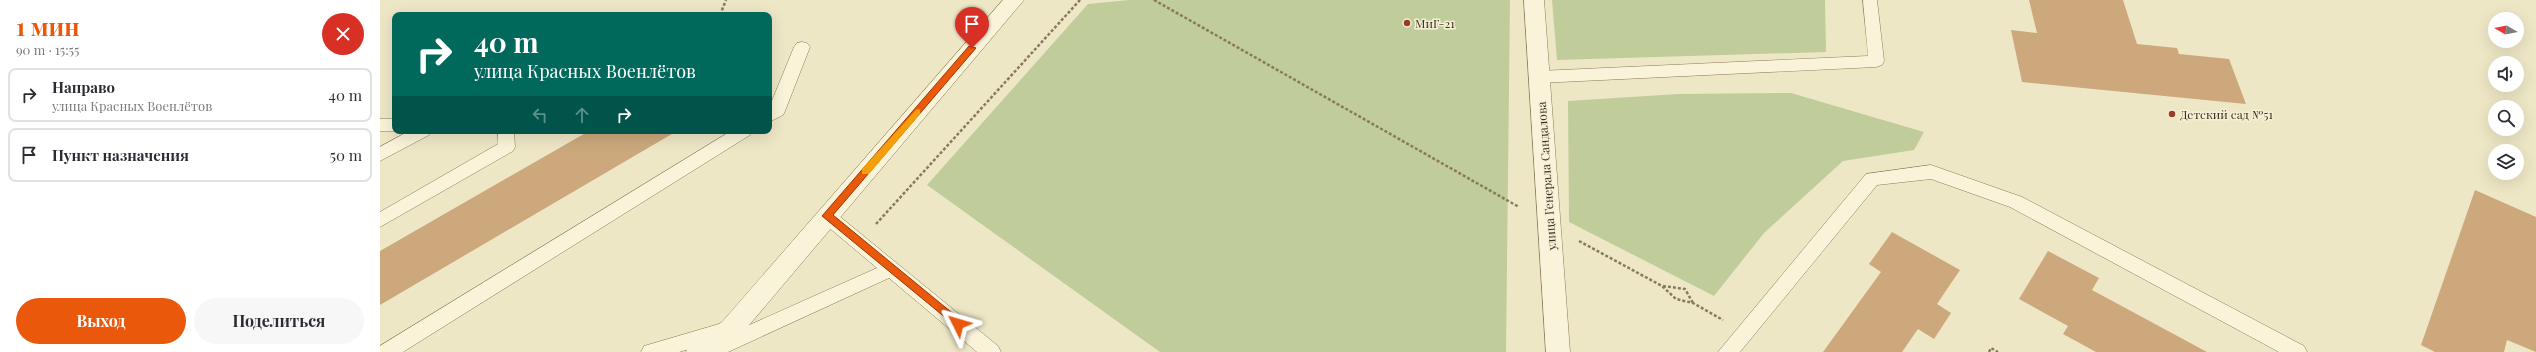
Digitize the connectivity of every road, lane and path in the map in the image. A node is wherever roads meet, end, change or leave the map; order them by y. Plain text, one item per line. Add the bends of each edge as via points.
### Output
1 (726, 0) edge
2 (1014, 0) edge
3 (1080, 0) edge
4 (1154, 0) edge
5 (1534, 0) edge
6 (1870, 0) edge
7 (721, 12) edge
8 (802, 47) dead end
9 (1539, 77) junction
10 (772, 114) edge
11 (380, 125) edge
12 (392, 125) edge
13 (418, 134) edge
14 (506, 134) edge
15 (739, 134) edge
16 (380, 155) edge
17 (827, 216) junction
18 (380, 220) edge
19 (1550, 225) junction
20 (860, 242) junction
21 (892, 268) junction
22 (1662, 286) junction
23 (1693, 303) junction
24 (731, 329) junction
25 (1744, 332) junction
26 (387, 352) edge
27 (652, 352) edge
28 (698, 352) edge
29 (708, 352) edge
30 (991, 352) edge
31 (1558, 352) edge
32 (1728, 352) edge
33 (1988, 352) edge
34 (1998, 352) edge
35 (2297, 352) edge

1 - 7 path
2 - 17 street
3 - 20 path
4 - 19 path
5 - 9 street, улица Генерала Сандалова
6 - 9 lane via 1876,61
8 - 10 lane via 777,111
9 - 19 street, улица Генерала Сандалова
11 - 12 lane
13 - 16 lane
14 - 18 lane via 507,147
15 - 26 lane
17 - 20 lane
17 - 24 street
19 - 22 path
19 - 31 street, улица Генерала Сандалова
20 - 21 lane
21 - 29 lane
21 - 30 lane
22 - 23 path via 1676,299
22 - 23 path via 1685,289
23 - 25 path
24 - 27 lane
24 - 28 street
25 - 32 lane
25 - 35 lane via 1872,179 1931,172 2016,202
33 - 34 path via 1991,348

